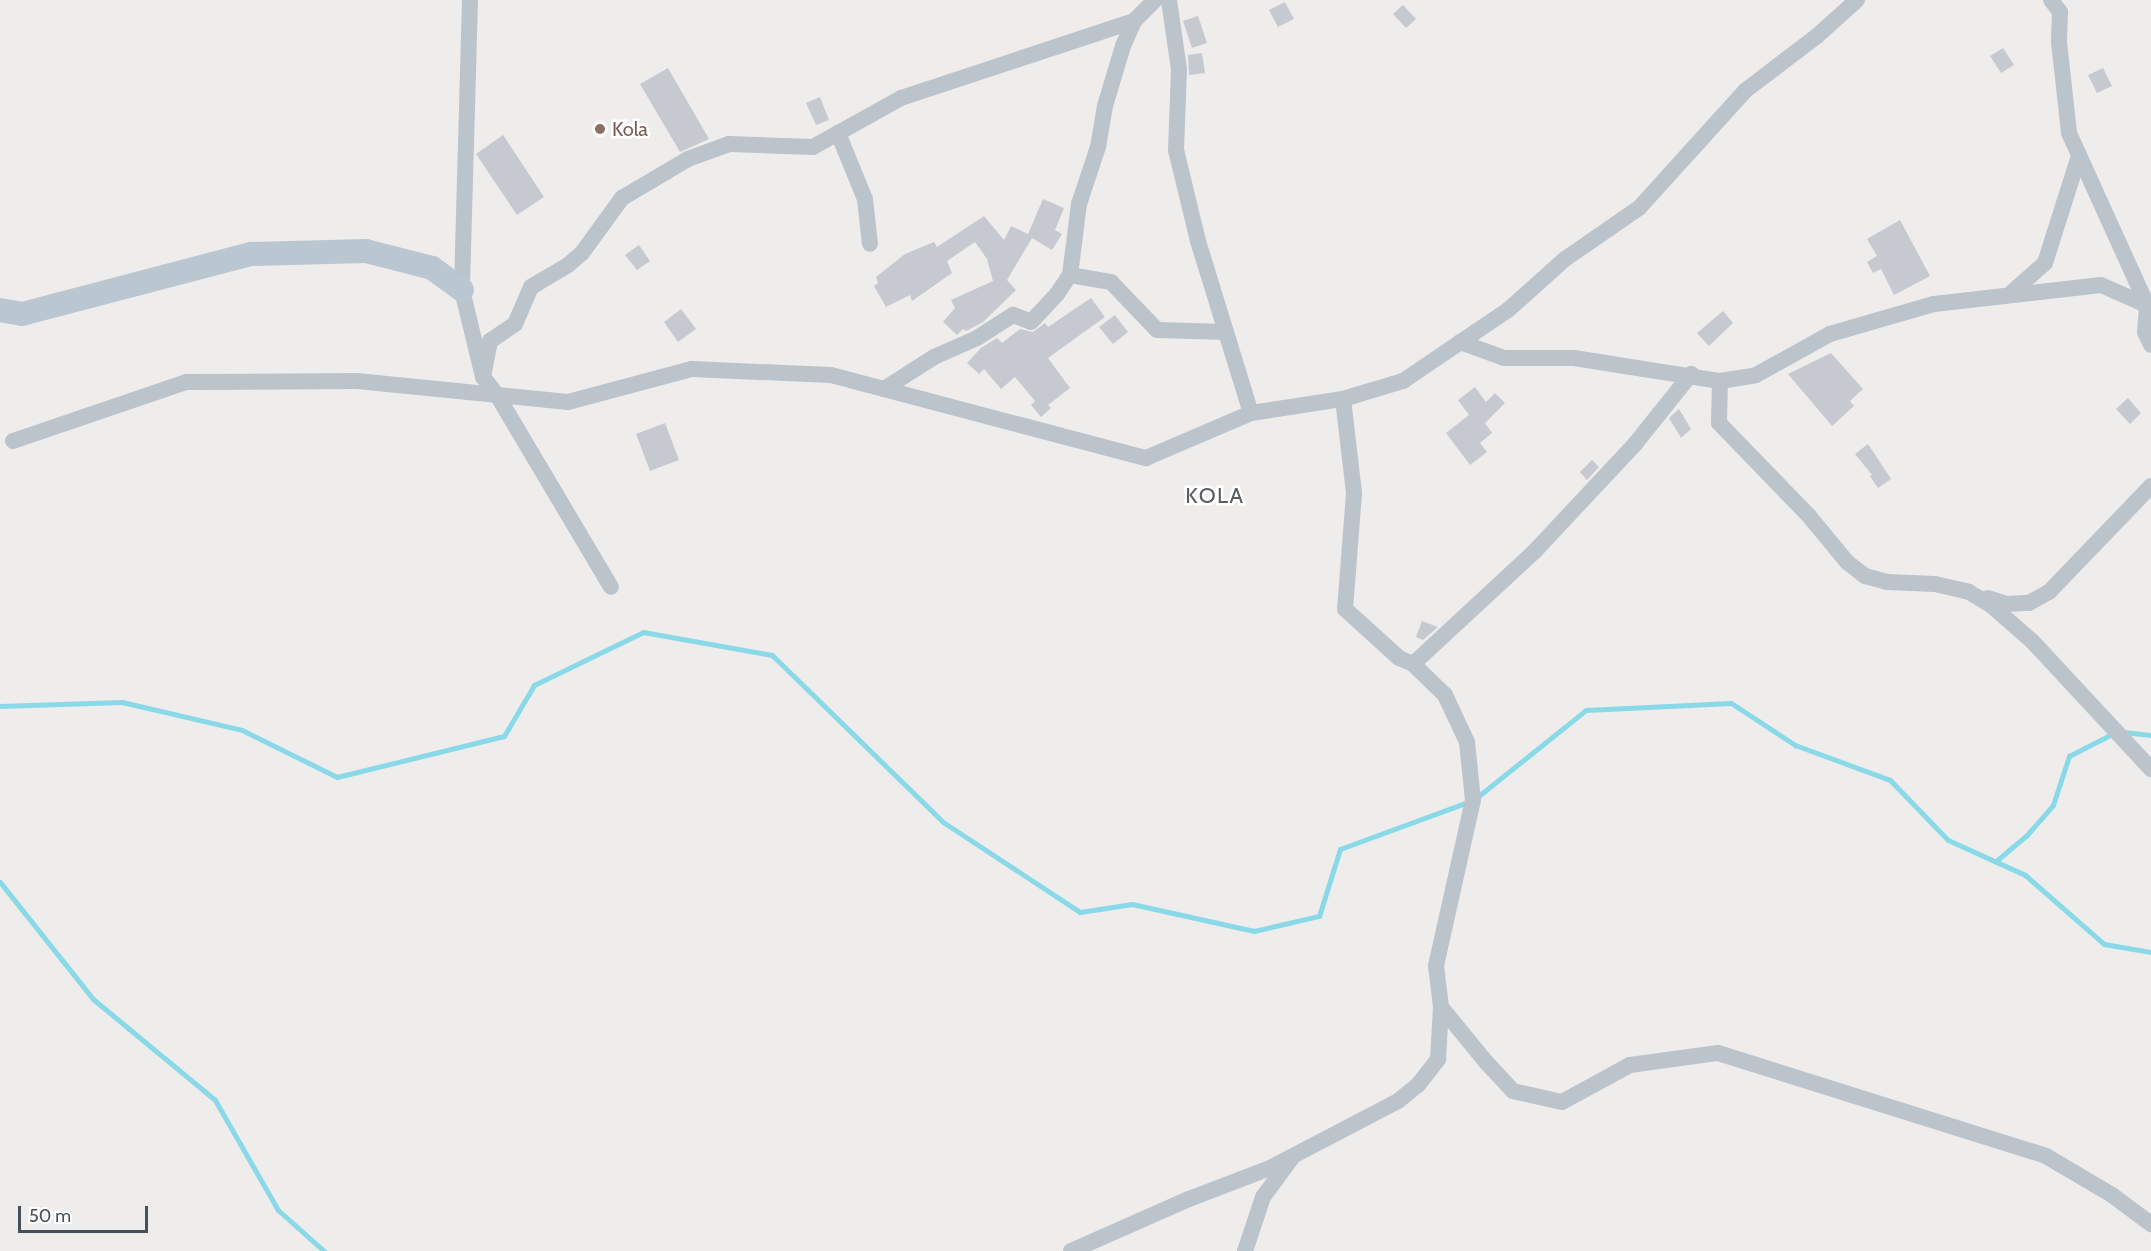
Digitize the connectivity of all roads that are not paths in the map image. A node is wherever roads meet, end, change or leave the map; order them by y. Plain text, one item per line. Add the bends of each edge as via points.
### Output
1 (470, 0) edge
2 (1155, 0) edge
3 (1169, 0) edge
4 (1857, 0) edge
5 (2059, 3) edge
6 (1134, 21) junction
7 (838, 134) junction
8 (2079, 156) junction
9 (870, 244) dead end
10 (1070, 275) junction
11 (462, 290) junction
12 (2009, 295) junction
13 (2149, 306) edge
14 (0, 310) edge
15 (1226, 332) junction
16 (1460, 342) junction
17 (2151, 345) edge
18 (1690, 374) junction
19 (483, 377) junction
20 (1720, 381) junction
21 (884, 389) junction
22 (497, 395) junction
23 (1343, 399) junction
24 (1251, 413) junction
25 (13, 441) dead end
26 (2151, 486) edge
27 (611, 587) dead end
28 (1969, 592) junction
29 (1413, 664) junction
30 (2149, 765) edge
31 (1441, 1007) junction
32 (1295, 1154) junction
33 (2151, 1224) edge
34 (1071, 1251) edge
35 (1245, 1251) edge

1 - 11 street
2 - 6 street
3 - 15 street via 1179,69 1176,150
4 - 16 street via 1746,90 1639,207 1565,259 1508,310
5 - 8 street via 2058,42 2069,133
6 - 7 street via 902,98
6 - 10 street via 1123,46 1105,106 1098,147 1079,204
7 - 9 street via 865,199
7 - 19 street via 813,147 729,144 688,159 622,198 582,253 531,287 515,324 490,341
8 - 12 street via 2045,263
8 - 13 street
10 - 15 street via 1112,282 1157,330
10 - 21 street via 1031,322 1013,315
11 - 14 street via 432,268 366,251 251,255 22,314
11 - 19 street
12 - 13 street via 2101,285
12 - 20 street via 1934,304 1830,334 1756,375
13 - 17 street via 2145,332
15 - 24 street
16 - 18 street via 1504,358 1574,358
16 - 23 street via 1403,381
18 - 20 street
18 - 29 street via 1635,444 1534,552
19 - 22 street
20 - 28 street via 1719,423 1809,516 1847,562 1865,576 1887,582 1935,584
21 - 22 street via 831,375 692,369 568,402
21 - 24 street via 1146,458
22 - 25 street via 357,381 186,382
22 - 27 street
23 - 24 street
23 - 29 street via 1354,493 1345,609 1399,658
26 - 28 street via 2049,592 2029,603 2007,604
28 - 30 street via 1992,606 2032,641
29 - 31 street via 1445,696 1467,742 1473,801 1436,966
31 - 32 street via 1438,1059 1418,1085 1398,1101
31 - 33 street via 1514,1091 1562,1102 1630,1065 1718,1053 2046,1156 2112,1195
32 - 34 street
32 - 35 street via 1263,1197

